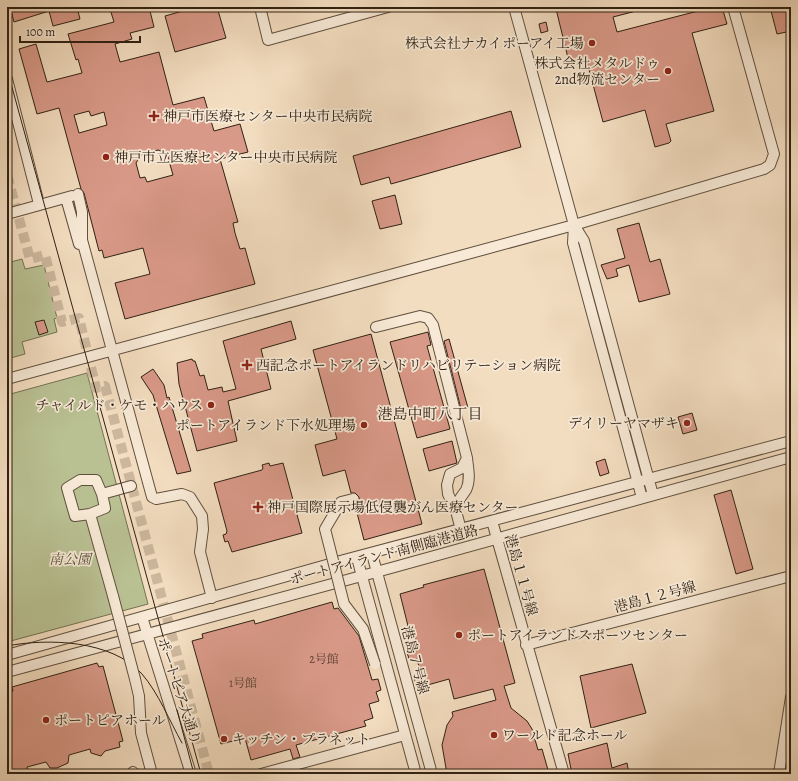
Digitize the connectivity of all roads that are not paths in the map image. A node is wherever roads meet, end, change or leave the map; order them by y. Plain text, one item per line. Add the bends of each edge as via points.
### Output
1 (260, 7) edge
2 (388, 7) edge
3 (514, 7) edge
4 (733, 7) edge
5 (7, 79) edge
6 (66, 198) junction
7 (39, 204) junction
8 (7, 214) edge
9 (574, 225) junction
10 (376, 327) dead end
11 (112, 350) junction
12 (7, 379) edge
13 (791, 441) edge
14 (791, 457) edge
15 (467, 458) junction
16 (648, 479) junction
17 (637, 482) junction
18 (131, 486) dead end
19 (102, 494) junction
20 (653, 495) junction
21 (642, 498) junction
22 (353, 499) dead end
23 (456, 510) junction
24 (90, 514) junction
25 (492, 521) junction
26 (461, 530) junction
27 (496, 538) junction
28 (372, 554) junction
29 (357, 558) junction
30 (377, 572) junction
31 (362, 575) junction
32 (791, 576) edge
33 (212, 598) junction
34 (142, 617) junction
35 (147, 635) junction
36 (526, 645) junction
37 (7, 655) edge
38 (402, 666) junction
39 (388, 669) junction
40 (7, 672) edge
41 (791, 697) edge
42 (405, 735) junction
43 (152, 774) edge
44 (190, 774) edge
45 (261, 774) edge
46 (416, 774) edge
47 (432, 774) edge
48 (564, 774) edge
49 (779, 774) edge

1 - 2 street via 268,40
3 - 9 street
4 - 9 street via 774,154 770,165 764,169
5 - 7 street
6 - 7 street
6 - 11 street via 106,338
6 - 11 street via 79,194 82,240
7 - 8 street
9 - 11 street
9 - 16 street via 584,241
9 - 17 street via 573,243
10 - 15 street via 420,316 428,318
11 - 12 street
11 - 33 street via 152,497 156,499 182,494 190,497 202,516 200,552
13 - 16 street, ポートアイランド南側臨港道路
14 - 20 street, ポートアイランド南側臨港道路
15 - 23 street via 469,476
15 - 23 street via 462,468 450,474 447,485 448,494
16 - 17 street, ポートアイランド南側臨港道路
16 - 20 street
17 - 21 street
17 - 25 street, ポートアイランド南側臨港道路
18 - 19 street
19 - 24 street via 105,508
19 - 24 street via 96,480 79,476 67,488 75,516
20 - 21 street, ポートアイランド南側臨港道路
21 - 27 street, ポートアイランド南側臨港道路
22 - 39 street, bridge via 341,502 325,529 344,604 363,629 374,664 378,669
23 - 26 street
24 - 43 street, bridge via 135,679 139,696 141,733
25 - 26 street, ポートアイランド南側臨港道路
25 - 27 street, 港島１１号線
26 - 28 street, ポートアイランド南側臨港道路
27 - 30 street, ポートアイランド南側臨港道路
27 - 36 street, 港島１１号線
28 - 29 street, ポートアイランド南側臨港道路
28 - 30 street, 港島７号線
29 - 31 street, 港島７号線
29 - 33 street, ポートアイランド南側臨港道路
30 - 31 street, ポートアイランド南側臨港道路
30 - 38 street, 港島７号線
31 - 35 street, ポートアイランド南側臨港道路
31 - 39 street, 港島７号線
32 - 36 street, 港島１２号線
33 - 34 street, ポートアイランド南側臨港道路
34 - 35 street, ポートピア大通り
34 - 37 street, ポートアイランド南側臨港道路
35 - 40 street, ポートアイランド南側臨港道路
35 - 44 street, ポートピア大通り
36 - 48 street, 港島１１号線
38 - 39 street
38 - 47 street, 港島７号線
39 - 42 street, 港島７号線
41 - 49 street
42 - 45 street
42 - 46 street, 港島７号線

